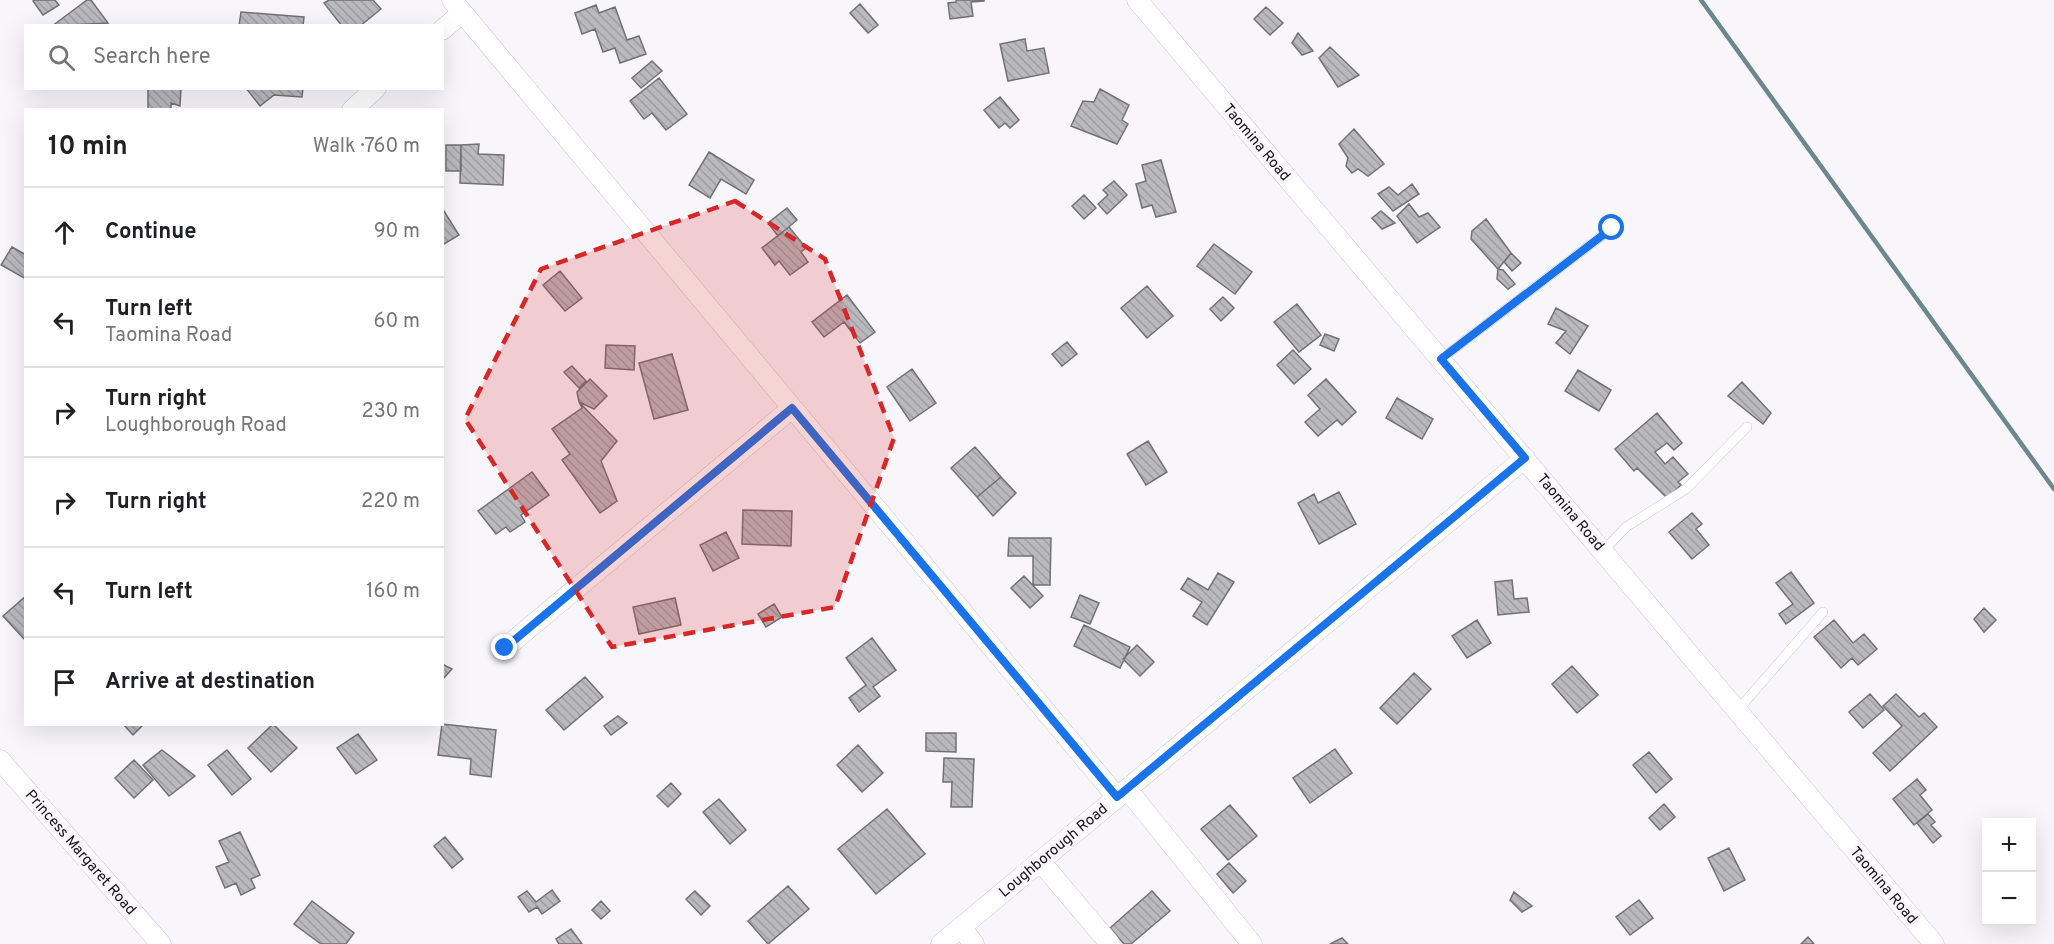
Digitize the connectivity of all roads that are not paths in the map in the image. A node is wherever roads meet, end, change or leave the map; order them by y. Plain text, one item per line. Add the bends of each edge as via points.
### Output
1 (1145, 3) edge
2 (457, 6) edge
3 (444, 27) edge
4 (374, 90) edge
5 (354, 108) edge
6 (1612, 228) dead end
7 (1441, 359) junction
8 (792, 408) junction
9 (1747, 427) dead end
10 (1525, 458) junction
11 (1604, 551) junction
12 (1823, 612) dead end
13 (505, 648) dead end
14 (1737, 711) junction
15 (0, 759) edge
16 (1122, 793) junction
17 (1040, 861) junction
18 (961, 927) junction
19 (161, 944) edge
20 (941, 944) edge
21 (974, 944) edge
22 (1110, 944) edge
23 (1252, 944) edge
24 (1934, 944) edge

1 - 7 street, Taomina Road
2 - 3 street
2 - 8 street
4 - 5 street
6 - 7 lane
7 - 10 street, Taomina Road
8 - 13 street
8 - 16 street
9 - 11 lane via 1686,489 1626,527
10 - 11 street, Taomina Road
10 - 16 street, Loughborough Road
11 - 14 street, Taomina Road
12 - 14 lane
14 - 24 street, Taomina Road
15 - 19 street, Princess Margaret Road
16 - 17 street, Loughborough Road
16 - 23 street
17 - 18 street, Loughborough Road
17 - 22 street
18 - 20 street, Loughborough Road
18 - 21 street

